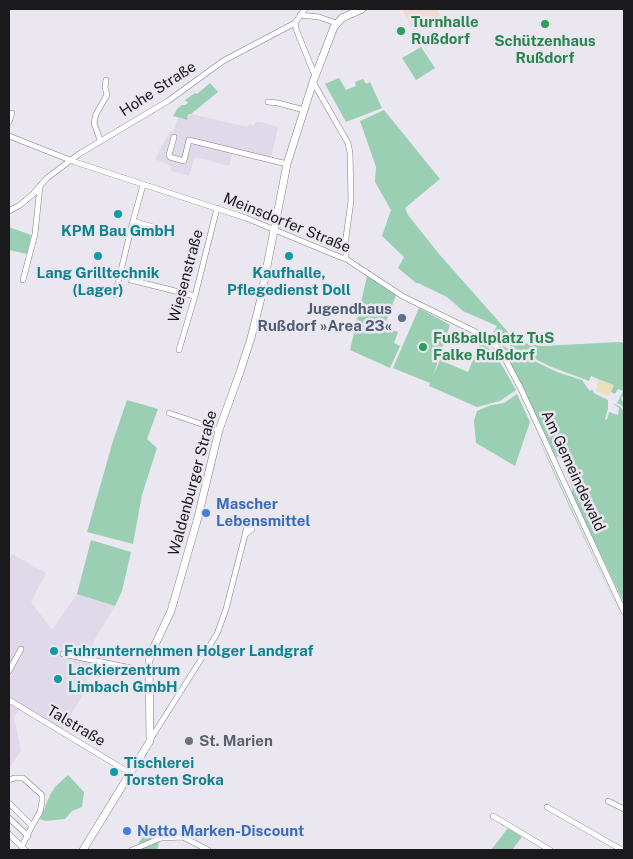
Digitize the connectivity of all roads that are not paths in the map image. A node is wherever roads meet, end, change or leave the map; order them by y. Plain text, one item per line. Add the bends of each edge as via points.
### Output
1 (362, 9) edge
2 (303, 10) edge
3 (295, 23) junction
4 (336, 23) junction
5 (314, 79) junction
6 (106, 80) dead end
7 (268, 102) dead end
8 (304, 110) junction
9 (12, 113) dead end
10 (103, 116) dead end
11 (94, 120) junction
12 (9, 122) edge
13 (9, 136) edge
14 (174, 137) dead end
15 (100, 140) junction
16 (71, 160) junction
17 (287, 164) junction
18 (143, 185) junction
19 (40, 186) junction
20 (217, 208) junction
21 (9, 211) edge
22 (132, 221) junction
23 (275, 230) junction
24 (161, 231) dead end
25 (346, 259) junction
26 (23, 280) dead end
27 (131, 280) dead end
28 (115, 295) dead end
29 (195, 296) junction
30 (493, 343) joint
31 (178, 350) dead end
32 (168, 414) dead end
33 (219, 430) junction
34 (245, 535) dead end
35 (624, 612) edge
36 (22, 649) dead end
37 (63, 654) dead end
38 (148, 670) junction
39 (9, 671) edge
40 (9, 700) edge
41 (150, 741) junction
42 (130, 773) junction
43 (9, 780) edge
44 (608, 801) dead end
45 (9, 803) edge
46 (548, 807) dead end
47 (624, 809) edge
48 (493, 816) dead end
49 (9, 818) edge
50 (32, 826) junction
51 (9, 834) edge
52 (28, 836) junction
53 (24, 848) edge
54 (83, 850) edge
55 (132, 850) edge
56 (208, 850) edge
57 (550, 850) edge
58 (622, 850) edge

1 - 4 main road
2 - 3 street
2 - 4 street
3 - 5 street
3 - 15 street, Hohe Straße via 223,62 168,101
4 - 5 main road, Waldenburger Straße
5 - 8 main road, Waldenburger Straße
5 - 25 street via 348,143 350,153 352,201
6 - 11 street via 107,95
7 - 8 street
8 - 17 main road, Waldenburger Straße
9 - 12 street
10 - 11 street
11 - 15 street
13 - 16 street, Meinsdorfer Straße
14 - 17 street via 170,157 184,161 190,140
15 - 16 street, Hohe Straße
16 - 18 street, Meinsdorfer Straße
16 - 19 street, Hohe Straße
17 - 23 main road, Waldenburger Straße
18 - 20 street, Meinsdorfer Straße
18 - 22 street
19 - 21 street, Hohe Straße
19 - 26 street via 35,234
20 - 23 street, Meinsdorfer Straße
20 - 29 street, Wiesenstraße
22 - 24 street
22 - 28 street
23 - 25 street, Meinsdorfer Straße
23 - 33 main road, Waldenburger Straße via 251,338
25 - 30 street, Meinsdorfer Straße via 404,297
27 - 29 street
29 - 31 street, Wiesenstraße
30 - 35 street, Am Gemeindewald via 515,377
32 - 33 street
33 - 38 main road, Waldenburger Straße via 171,611 153,649
34 - 41 street via 217,634
36 - 39 street
37 - 38 street
38 - 41 main road, Waldenburger Straße
40 - 42 street, Talstraße
41 - 42 main road
42 - 54 main road
43 - 50 street via 23,778 42,796 40,812
44 - 47 street
45 - 50 street
46 - 58 street
48 - 57 street
49 - 52 street
50 - 52 street
51 - 53 street
52 - 53 street
55 - 56 street via 161,838 183,837

